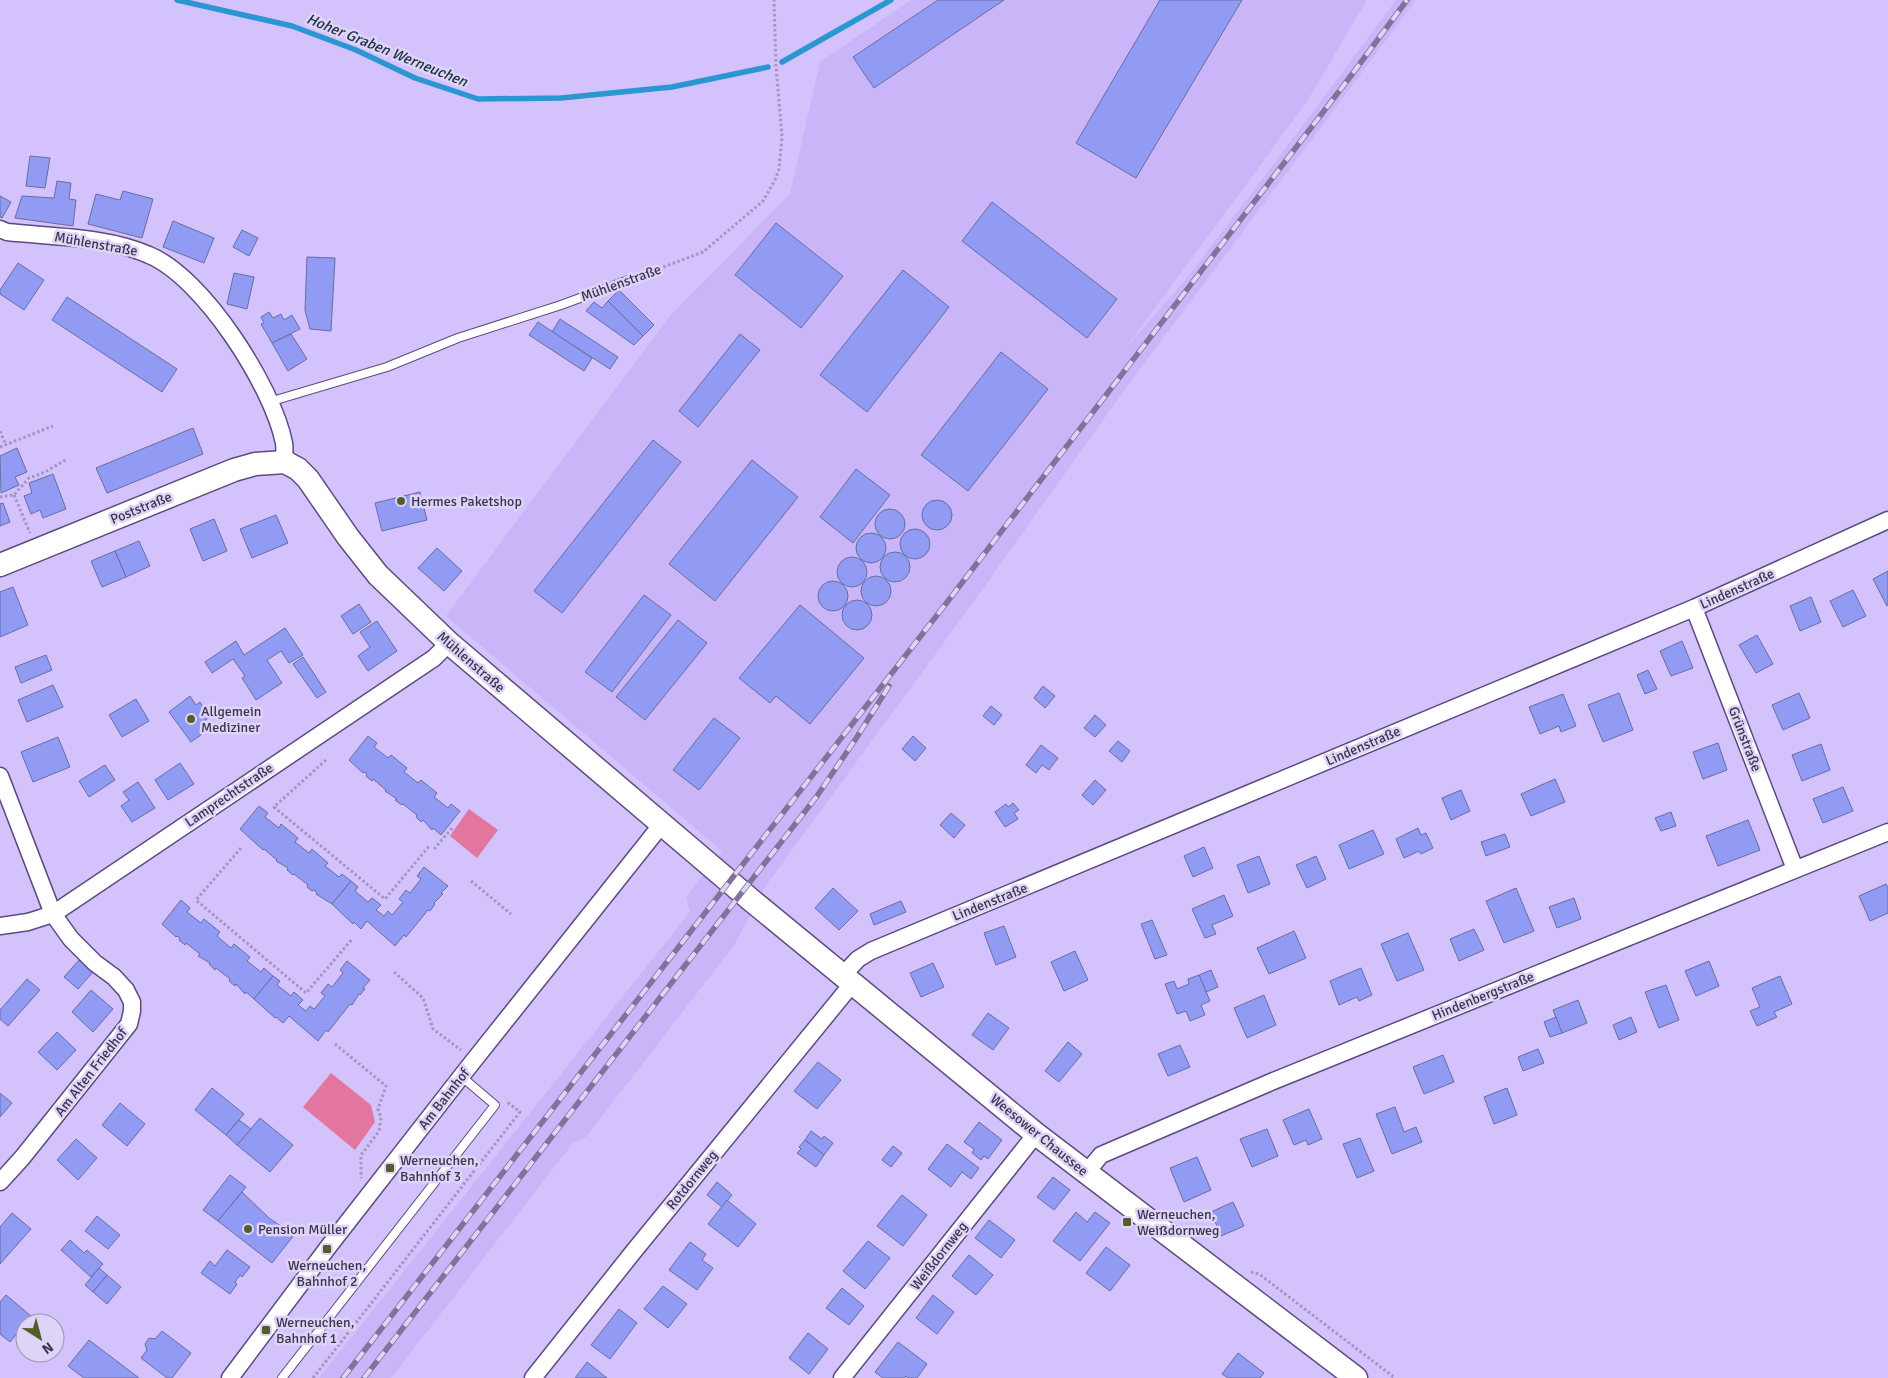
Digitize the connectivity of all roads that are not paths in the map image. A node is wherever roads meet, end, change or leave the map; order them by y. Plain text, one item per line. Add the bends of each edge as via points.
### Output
1 (0, 229) edge
2 (629, 280) road end
3 (270, 402) junction
4 (284, 462) junction
5 (1888, 520) edge
6 (0, 565) edge
7 (1694, 608) junction
8 (449, 644) junction
9 (0, 776) edge
10 (662, 824) junction
11 (1888, 832) edge
12 (1796, 870) junction
13 (729, 882) joint
14 (52, 914) junction
15 (0, 926) edge
16 (848, 980) junction
17 (462, 1077) junction
18 (1036, 1134) junction
19 (1086, 1173) junction
20 (0, 1182) edge
21 (230, 1378) edge
22 (282, 1378) edge
23 (533, 1378) edge
24 (842, 1378) edge
25 (1356, 1378) edge

1 - 3 street, Mühlenstraße via 127,247 157,259 183,278 203,299 246,358
2 - 3 lane, Mühlenstraße via 458,338 387,367
3 - 4 street, Mühlenstraße via 284,443
4 - 6 main road, Poststraße via 255,464 234,470
4 - 8 main road, Mühlenstraße via 308,479 378,575
5 - 7 street, Lindenstraße
7 - 12 street, Grünstraße
7 - 16 street, Lindenstraße via 870,951 858,959
8 - 10 main road, Mühlenstraße
8 - 14 street, Lamprechtstraße via 434,658
9 - 14 street, Am Alten Friedhof
10 - 13 main road, Mühlenstraße
10 - 17 street, Am Bahnhof
11 - 12 street, Hindenbergstraße
12 - 19 street, Hindenbergstraße via 1262,1086 1101,1156
13 - 16 main road, Weesower Chaussee
14 - 15 street, Lamprechtstraße
14 - 20 street, Am Alten Friedhof via 94,963 126,990 132,1002 132,1012 129,1024
16 - 18 main road, Weesower Chaussee
16 - 23 street, Rotdornweg
17 - 21 street, Am Bahnhof
17 - 22 lane via 495,1105
18 - 19 main road, Weesower Chaussee
18 - 24 street, Weißdornweg
19 - 25 main road, Weesower Chaussee

